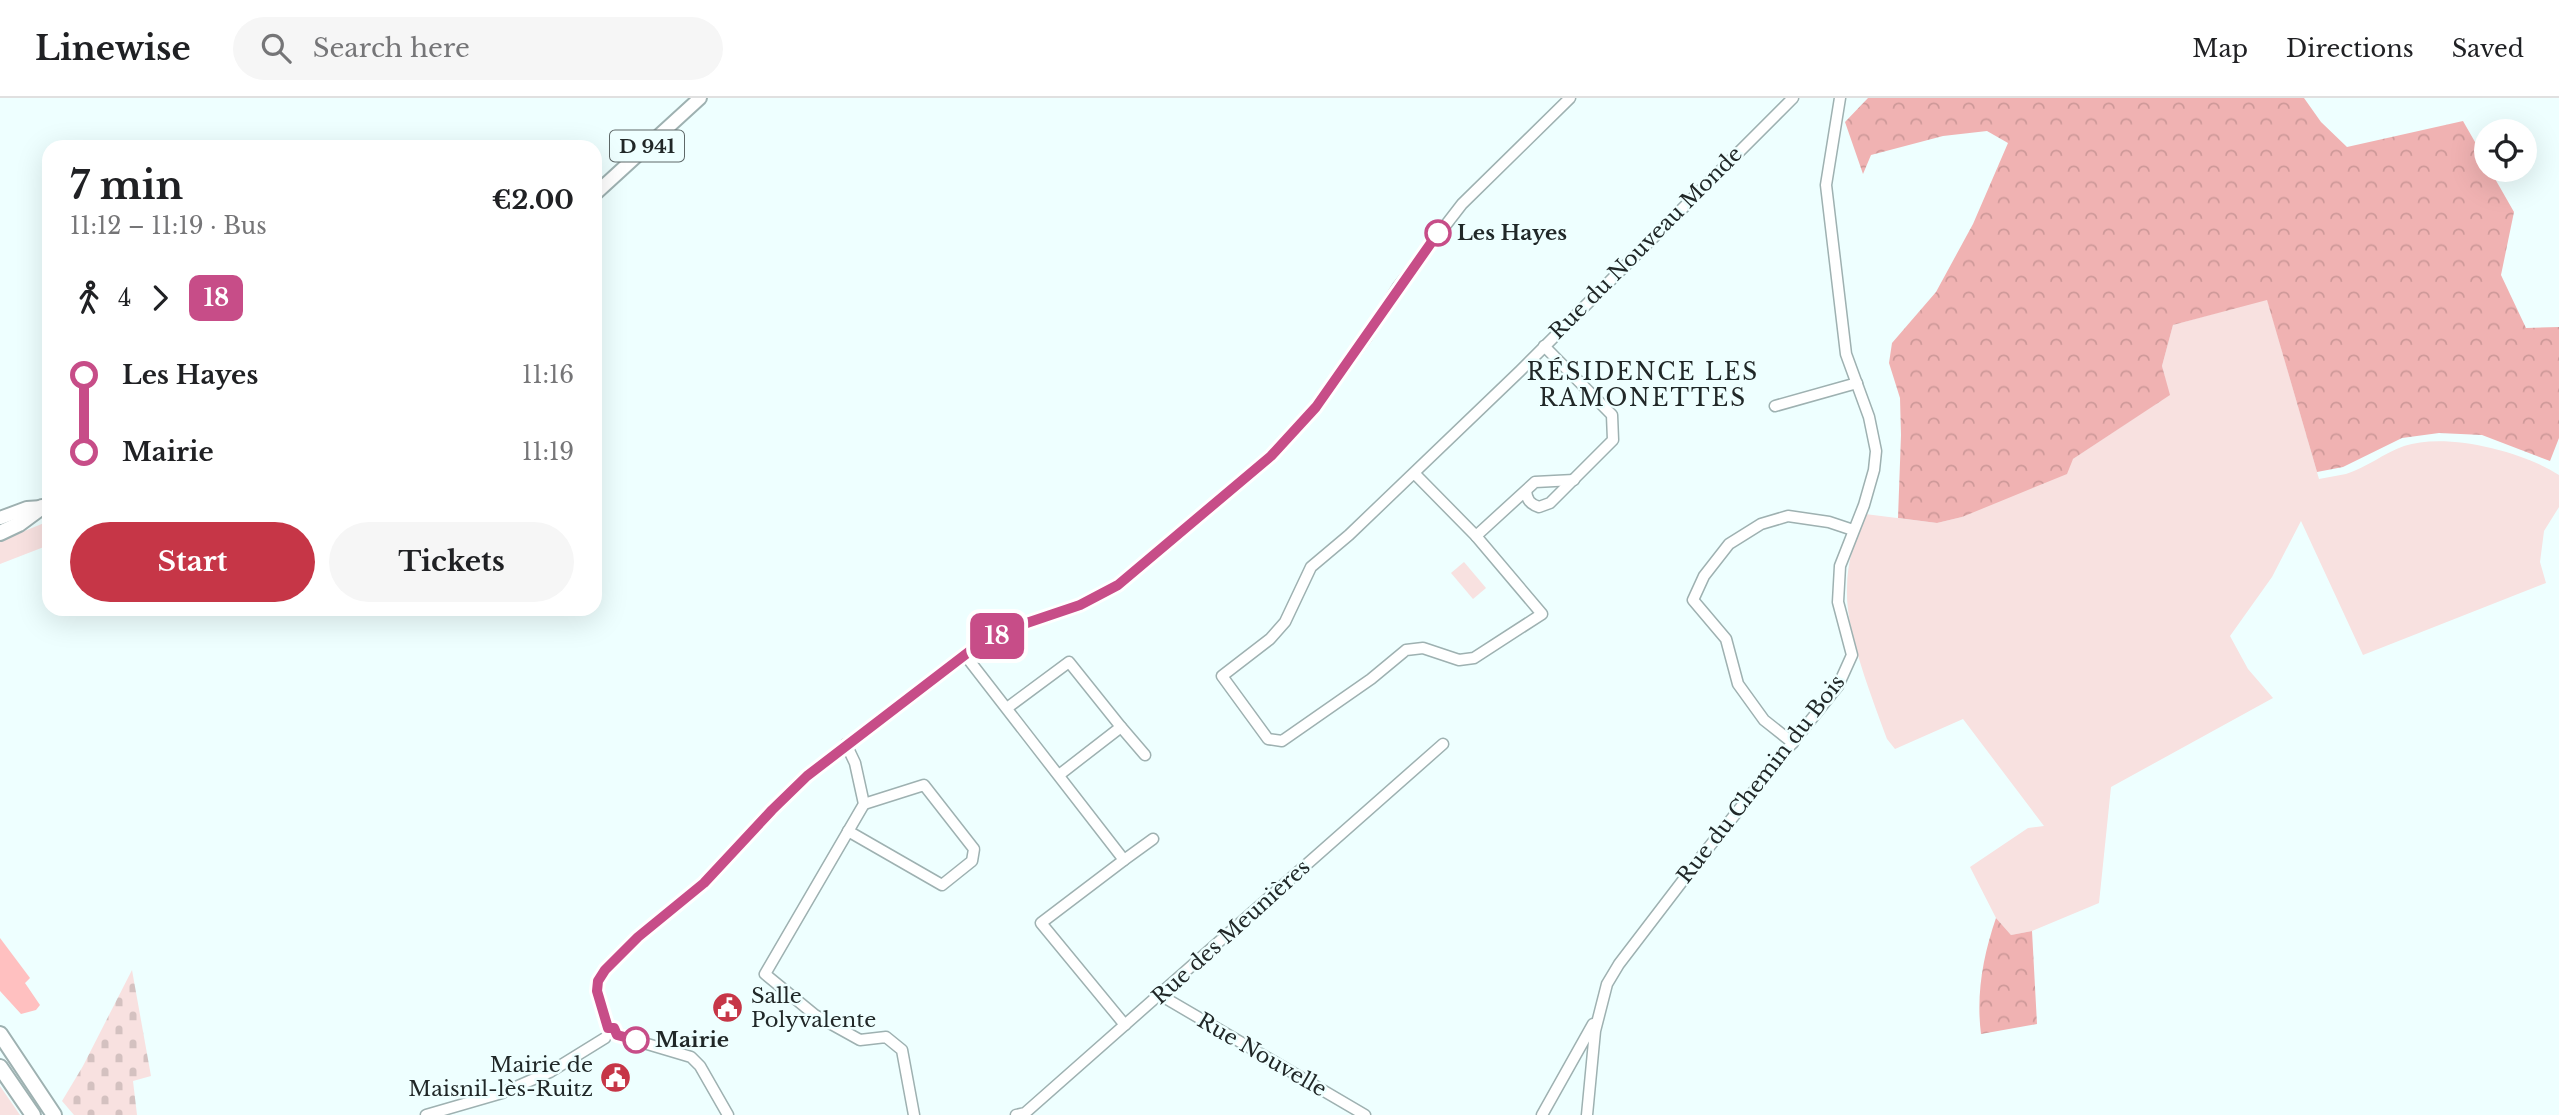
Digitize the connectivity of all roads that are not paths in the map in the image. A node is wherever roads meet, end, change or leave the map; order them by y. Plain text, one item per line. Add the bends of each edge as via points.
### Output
1 (700, 98) edge
2 (1570, 98) edge
3 (1793, 98) edge
4 (1840, 98) edge
5 (602, 188) edge
6 (1544, 346) junction
7 (1857, 383) junction
8 (1775, 406) dead end
9 (1414, 473) junction
10 (1574, 480) junction
11 (1526, 491) junction
12 (42, 506) edge
13 (42, 507) edge
14 (42, 508) edge
15 (0, 518) edge
16 (0, 526) edge
17 (1853, 530) junction
18 (0, 533) edge
19 (1476, 536) junction
20 (965, 655) junction
21 (1007, 708) junction
22 (1121, 727) junction
23 (1793, 743) junction
24 (846, 744) junction
25 (1443, 744) dead end
26 (1145, 755) dead end
27 (1059, 775) junction
28 (864, 804) junction
29 (848, 831) junction
30 (1153, 839) dead end
31 (1124, 860) junction
32 (1160, 995) junction
33 (1599, 1010) junction
34 (1125, 1025) junction
35 (606, 1033) junction
36 (0, 1034) edge
37 (0, 1067) edge
38 (33, 1115) edge
39 (54, 1115) edge
40 (426, 1115) edge
41 (728, 1115) edge
42 (914, 1115) edge
43 (1016, 1115) edge
44 (1365, 1115) edge
45 (1542, 1115) edge
46 (1587, 1115) edge

1 - 5 main road, D 941
2 - 20 street via 1462,204 1316,407 1271,456 1118,585 1080,605 1009,629
3 - 6 street, Rue du Nouveau Monde
4 - 7 street, Rue du Chemin du Bois via 1826,185 1846,355
6 - 9 street, Rue du Nouveau Monde
6 - 10 street via 1612,415 1613,440
7 - 8 street
7 - 17 street, Rue du Chemin du Bois via 1876,451 1864,505
9 - 19 street
9 - 19 street, Rue du Nouveau Monde via 1311,567 1277,631 1222,676 1268,740 1282,741 1406,650 1423,648 1459,660 1474,658 1542,614
10 - 11 street via 1535,482
10 - 11 street via 1539,507 1527,499
11 - 19 street
12 - 15 main road
13 - 16 main road
14 - 18 highway
17 - 23 street, Rue du Chemin du Bois via 1840,566 1838,602 1852,656 1838,686
17 - 23 street via 1788,516 1761,524 1729,544 1704,576 1693,600 1726,639 1738,684 1764,720
20 - 21 street
20 - 24 street
21 - 22 street via 1069,662
21 - 27 street
22 - 26 street
22 - 27 street
23 - 33 street, Rue du Chemin du Bois via 1619,964
24 - 28 street
24 - 35 street via 772,810 704,883 605,970 597,991
25 - 32 street, Rue des Meunières
27 - 31 street
28 - 29 street
28 - 29 street via 924,785 974,849 972,861 942,885
29 - 42 street via 765,974 815,1014 860,1040 886,1037 902,1050
30 - 31 street
31 - 34 street via 1041,923
32 - 34 street, Rue des Meunières
32 - 44 street, Rue Nouvelle
33 - 45 street
33 - 46 street, Rue du Chemin du Bois
34 - 43 street, Rue des Meunières via 1025,1113
35 - 40 street via 550,1072 502,1093
35 - 41 street via 614,1028 617,1035 691,1057
36 - 39 highway
37 - 38 highway

